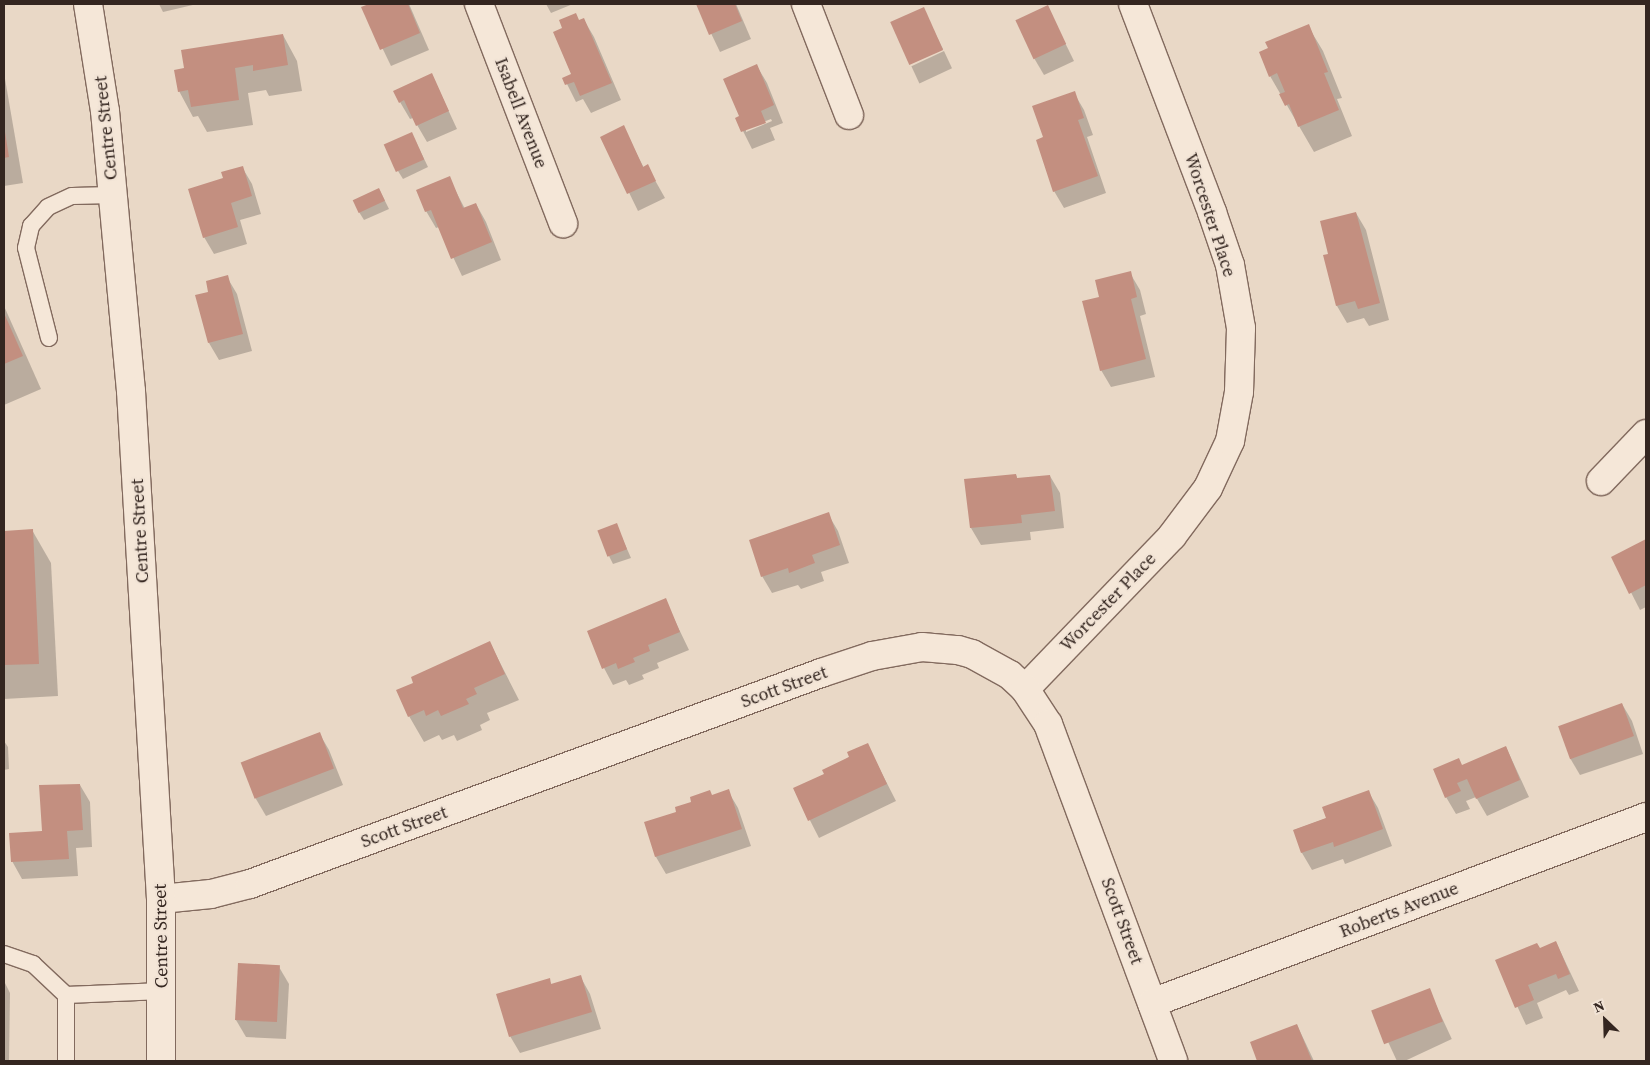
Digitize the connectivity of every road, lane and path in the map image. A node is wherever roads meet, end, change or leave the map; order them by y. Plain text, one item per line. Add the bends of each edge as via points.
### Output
1 (88, 4) edge
2 (478, 4) edge
3 (806, 4) edge
4 (1133, 4) edge
5 (849, 115) dead end
6 (113, 194) junction
7 (563, 223) dead end
8 (49, 338) dead end
9 (1646, 434) edge
10 (1601, 481) dead end
11 (1024, 689) junction
12 (1646, 817) edge
13 (162, 899) junction
14 (4, 954) edge
15 (162, 991) junction
16 (66, 995) junction
17 (1152, 1003) junction
18 (66, 1061) edge
19 (161, 1061) edge
20 (1173, 1061) edge

1 - 6 street, Centre Street via 105,111
2 - 7 street, Isabell Avenue
3 - 5 street
4 - 11 street, Worcester Place via 1230,265 1241,328 1239,392 1230,441 1208,488 1172,536
6 - 8 lane via 72,196 48,207 31,226 26,248
6 - 13 street, Centre Street via 131,401
9 - 10 street
11 - 13 street, Scott Street via 1010,675 972,654 943,648 900,650 821,673 250,884 211,894
11 - 17 street, Scott Street via 1048,724
12 - 17 street, Roberts Avenue
13 - 15 street, Centre Street
14 - 16 lane via 32,964
15 - 16 lane
15 - 19 street, Centre Street
16 - 18 lane
17 - 20 street, Scott Street

